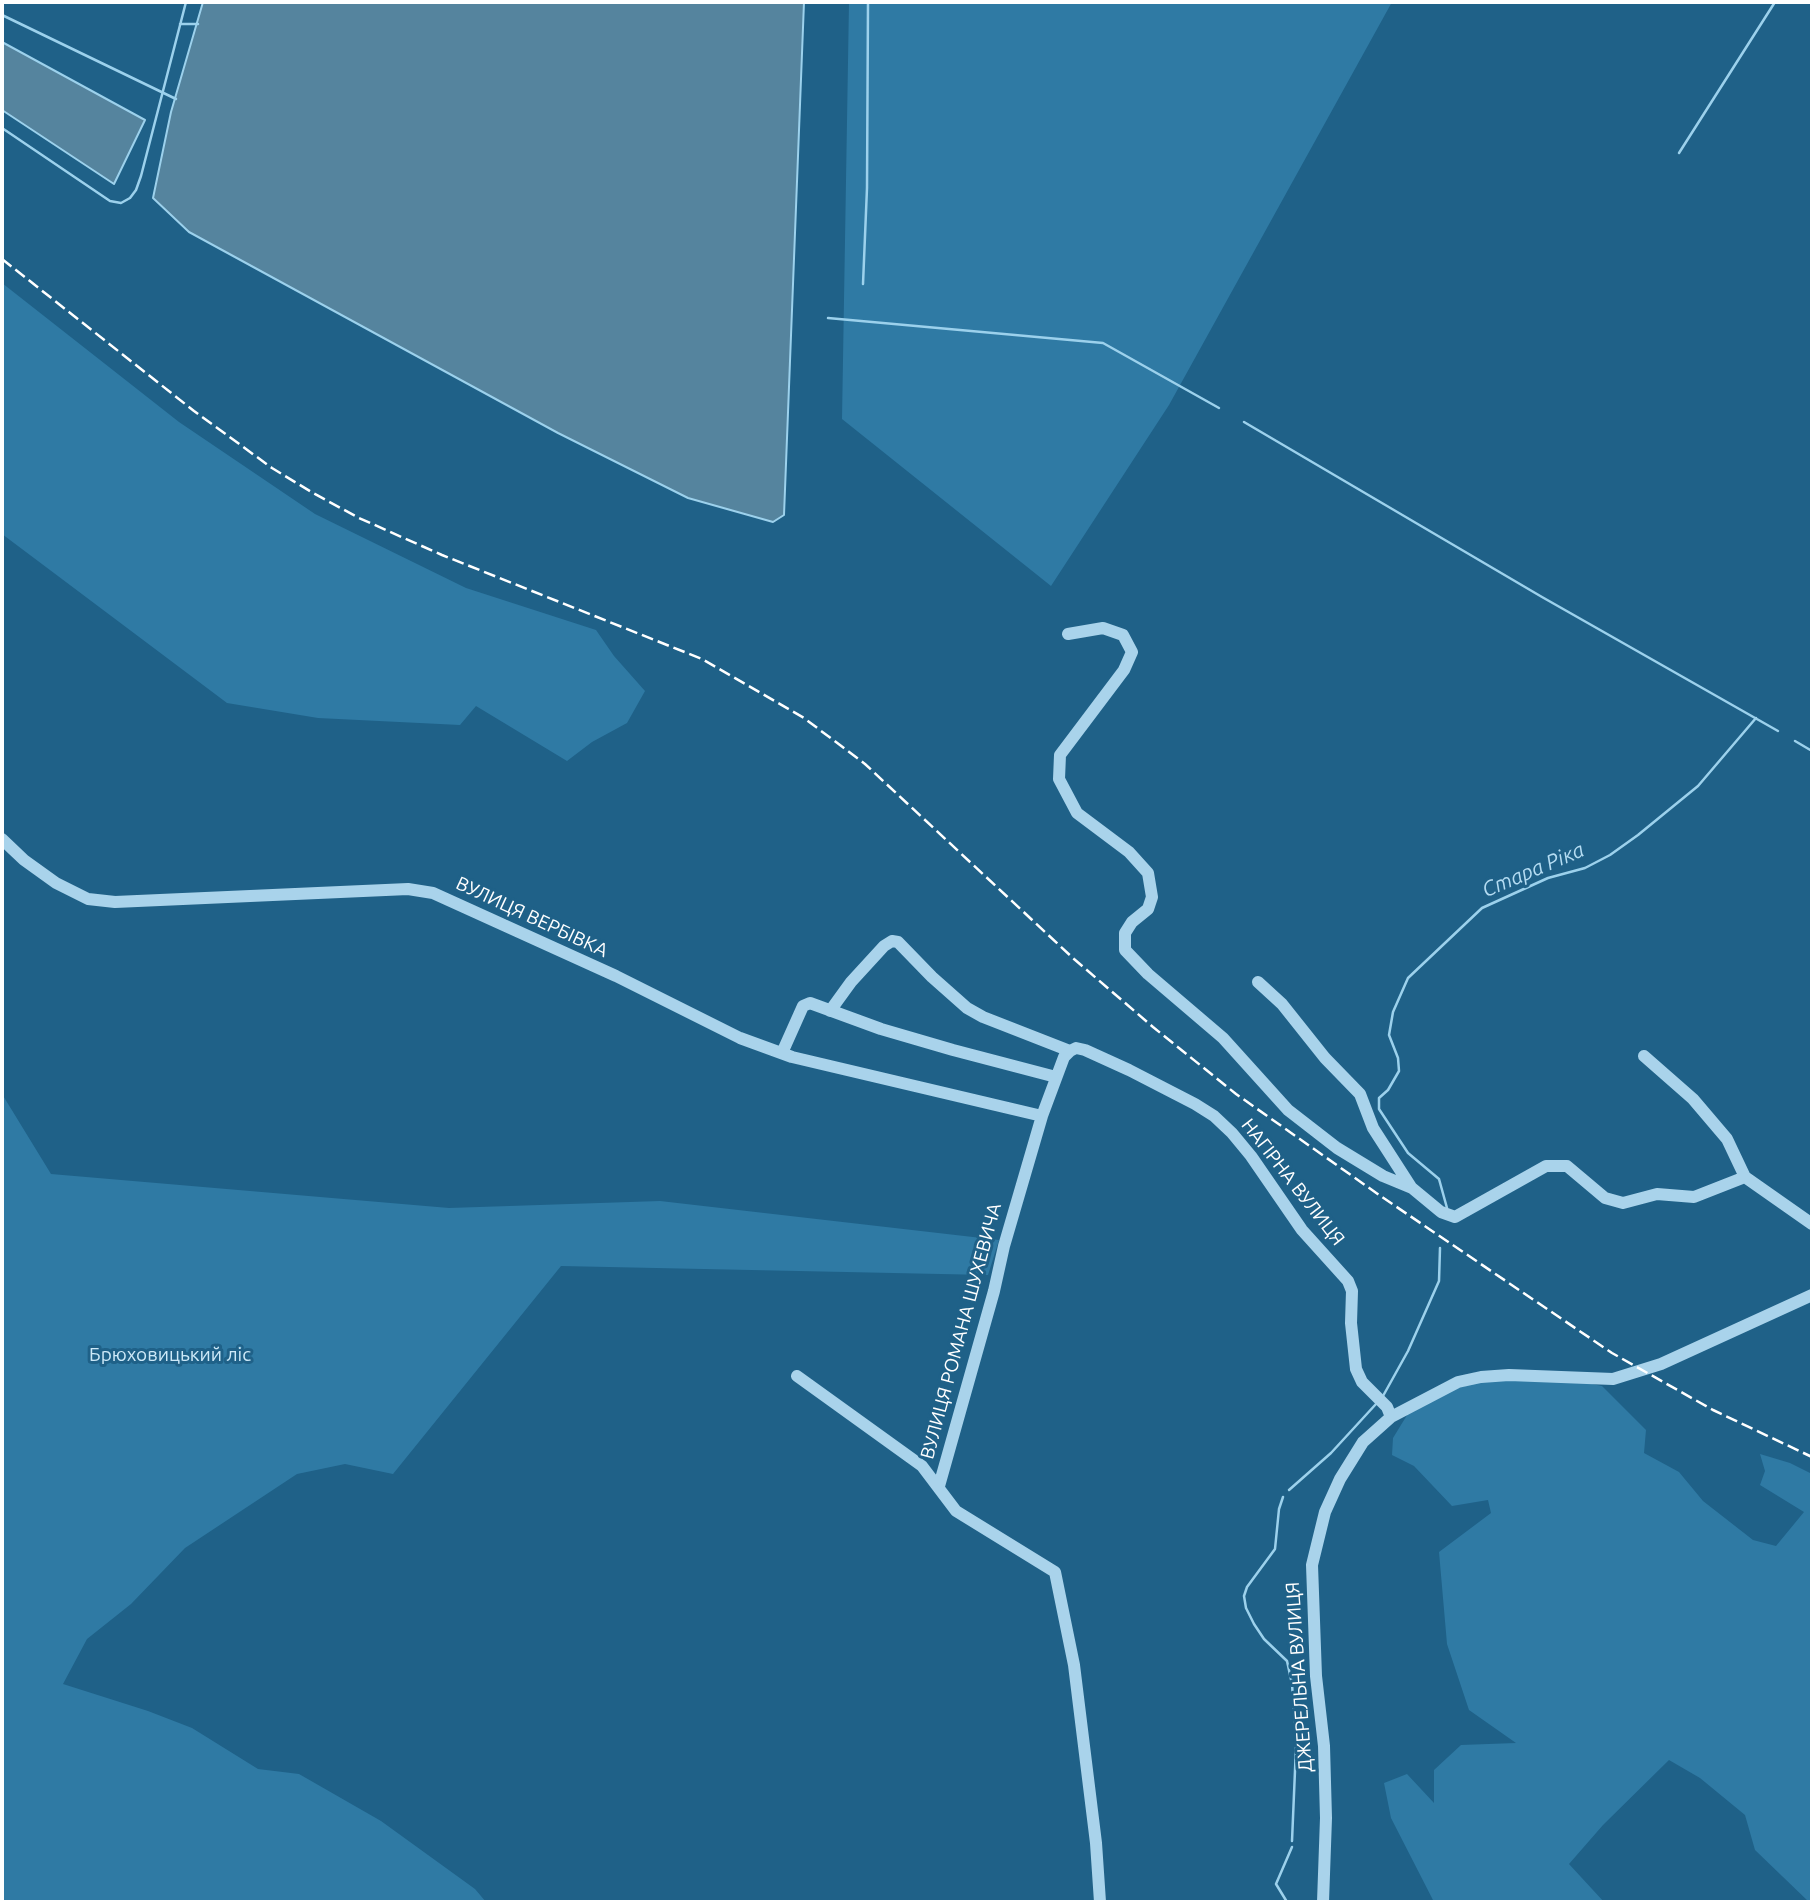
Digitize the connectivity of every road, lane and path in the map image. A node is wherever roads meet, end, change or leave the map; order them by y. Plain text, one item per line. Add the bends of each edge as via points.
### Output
1 (1068, 634) dead end
2 (2, 839) edge
3 (1258, 982) dead end
4 (830, 1011) junction
5 (1070, 1051) junction
6 (782, 1053) junction
7 (1644, 1056) dead end
8 (1056, 1077) junction
9 (1042, 1116) junction
10 (1745, 1177) junction
11 (1412, 1188) junction
12 (1812, 1224) edge
13 (1807, 1298) edge
14 (1812, 1310) edge
15 (797, 1376) dead end
16 (1389, 1412) junction
17 (939, 1486) junction
18 (1100, 1902) edge
19 (1323, 1902) edge

1 - 11 street via 1103,628 1123,635 1132,652 1124,670 1060,755 1059,779 1077,813 1129,852 1148,873 1152,897 1148,909 1125,933 1125,950 1223,1038 1288,1110 1337,1148
2 - 6 street, ВУЛИЦЯ ВЕРБІВКА via 56,883 88,899 115,902 408,889 433,893 740,1038
3 - 11 street via 1360,1094 1373,1128
4 - 5 street, НАГІРНА ВУЛИЦЯ via 892,940 967,1008
4 - 6 street via 810,1003 803,1006
4 - 8 street
5 - 8 street, ВУЛИЦЯ РОМАНА ШУХЕВИЧА
5 - 16 street, НАГІРНА ВУЛИЦЯ via 1085,1050 1129,1070 1195,1104 1232,1133 1302,1230 1348,1281 1356,1370
6 - 9 street, ВУЛИЦЯ ВЕРБІВКА
7 - 10 street via 1693,1099 1727,1139
8 - 9 street, ВУЛИЦЯ РОМАНА ШУХЕВИЧА
9 - 17 street, ВУЛИЦЯ РОМАНА ШУХЕВИЧА
10 - 11 street via 1694,1197 1657,1194 1623,1203 1605,1198 1567,1166 1546,1166 1455,1217 1441,1212
10 - 12 street
13 - 14 street
13 - 16 street, ДЖЕРЕЛЬНА ВУЛИЦЯ via 1661,1364 1613,1380 1468,1379
15 - 17 street via 922,1466
16 - 19 street, ДЖЕРЕЛЬНА ВУЛИЦЯ via 1340,1479 1325,1512 1312,1565 1324,1746
17 - 18 street, ВУЛИЦЯ РОМАНА ШУХЕВИЧА via 956,1511 1055,1572 1074,1665

